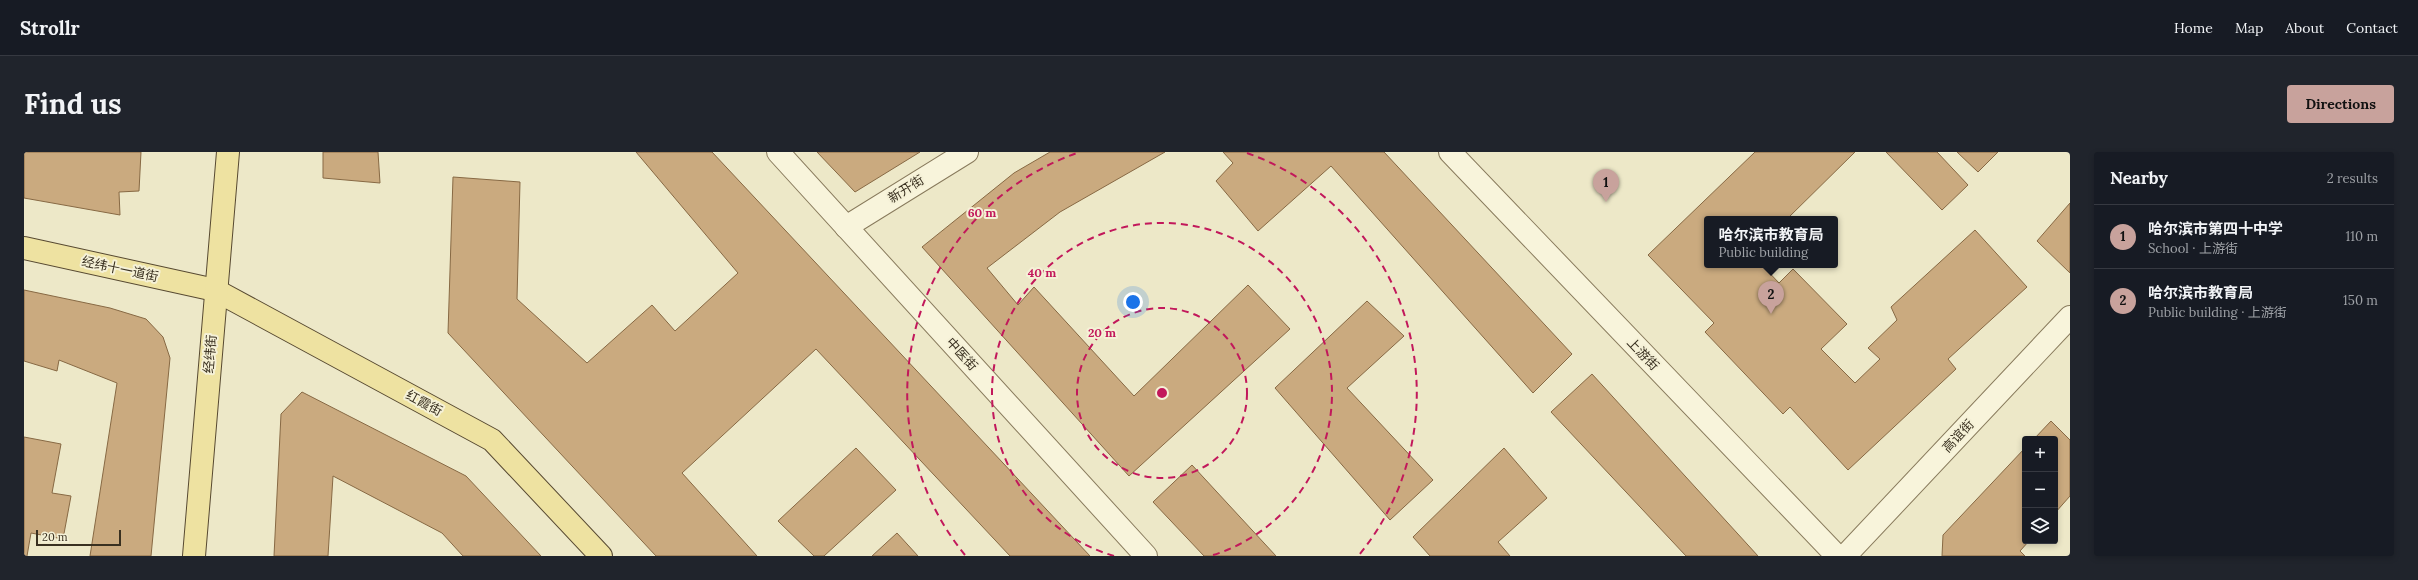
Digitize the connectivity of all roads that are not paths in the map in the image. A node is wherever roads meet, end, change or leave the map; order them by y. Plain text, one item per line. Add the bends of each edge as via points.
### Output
1 (228, 152) edge
2 (778, 152) edge
3 (967, 152) edge
4 (1450, 152) edge
5 (846, 227) junction
6 (24, 248) edge
7 (216, 290) junction
8 (2070, 317) edge
9 (194, 556) edge
10 (601, 556) edge
11 (1146, 556) edge
12 (1837, 556) edge
13 (1845, 556) edge

1 - 7 main road, 经纬街
2 - 5 street, 中医街
3 - 5 street, 新开街
4 - 12 street, 上游街
5 - 11 street, 中医街
6 - 7 main road, 经纬十一道街
7 - 9 main road, 经纬街
7 - 10 main road, 红霞街 via 492,440
8 - 13 street, 高谊街

